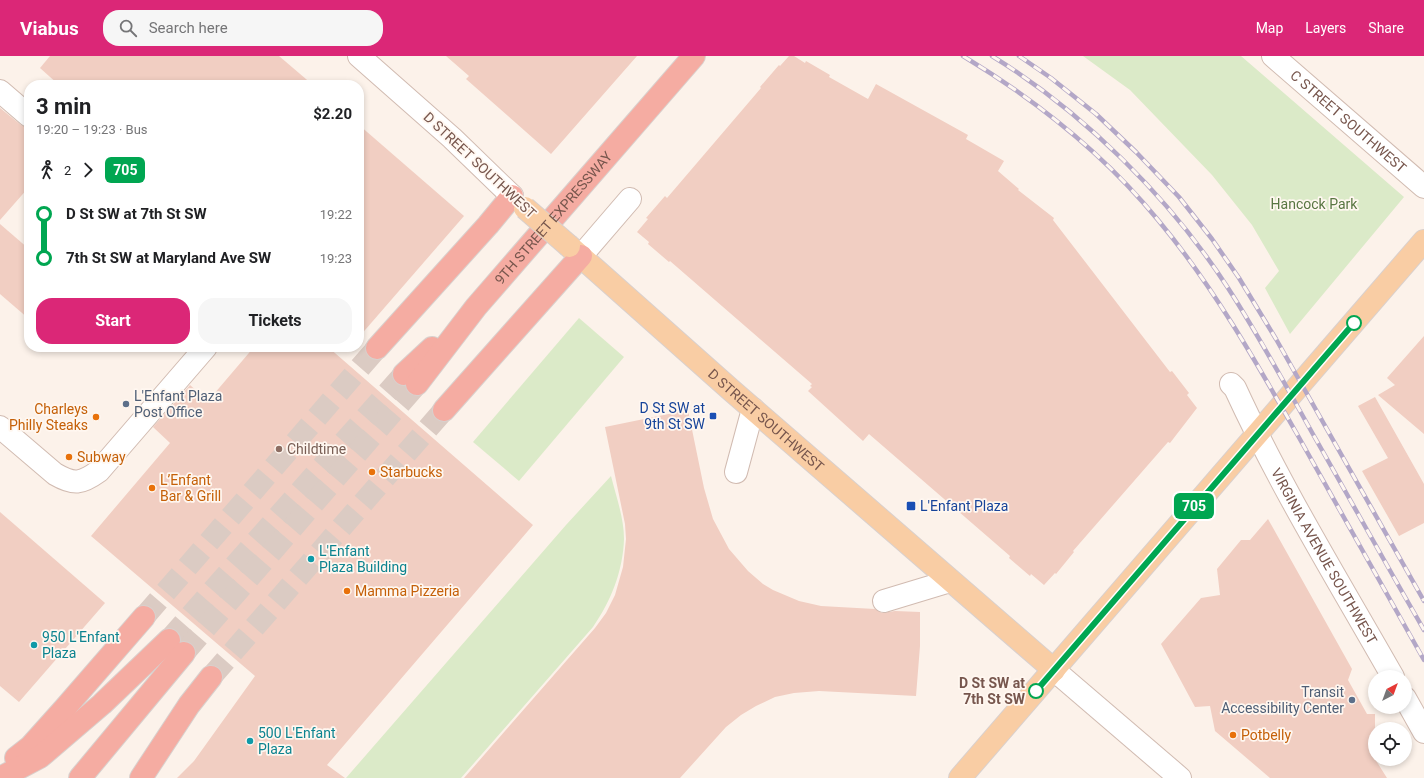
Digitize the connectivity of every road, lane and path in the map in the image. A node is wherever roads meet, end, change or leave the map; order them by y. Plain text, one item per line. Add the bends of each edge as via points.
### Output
1 (359, 56) edge
2 (694, 56) edge
3 (1273, 56) edge
4 (0, 91) edge
5 (24, 112) edge
6 (1424, 187) edge
7 (630, 199) dead end
8 (519, 202) junction
9 (1424, 241) edge
10 (575, 251) junction
11 (377, 348) tunnel mouth
12 (202, 352) edge
13 (411, 379) tunnel mouth
14 (1231, 384) dead end
15 (753, 409) junction
16 (444, 410) tunnel mouth
17 (0, 427) edge
18 (1256, 435) junction
19 (736, 472) dead end
20 (950, 580) junction
21 (884, 601) dead end
22 (144, 617) tunnel mouth
23 (1054, 670) junction
24 (1389, 670) edge
25 (211, 677) tunnel mouth
26 (1412, 711) edge
27 (1424, 732) edge
28 (35, 752) junction
29 (0, 771) edge
30 (0, 778) edge
31 (80, 778) edge
32 (141, 778) edge
33 (960, 778) edge
34 (1180, 778) edge

1 - 8 street, D STREET SOUTHWEST via 452,138
2 - 13 highway, 9TH STREET EXPRESSWAY
3 - 6 street, C STREET SOUTHWEST
4 - 5 street
7 - 10 street
8 - 10 main road, D STREET SOUTHWEST, bridge
8 - 11 highway via 488,225
9 - 18 main road
10 - 15 main road, D STREET SOUTHWEST
10 - 16 highway
12 - 17 street via 99,471 82,481 73,482 55,474
14 - 18 street, VIRGINIA AVENUE SOUTHWEST
15 - 19 street
15 - 20 main road, D STREET SOUTHWEST
18 - 23 main road
18 - 24 street, VIRGINIA AVENUE SOUTHWEST
20 - 21 street
20 - 23 main road, D STREET SOUTHWEST
22 - 28 highway
23 - 33 main road
23 - 34 street, D STREET SOUTHWEST
25 - 32 highway via 189,705
26 - 27 street
28 - 29 highway
28 - 30 highway
28 - 31 highway via 176,647

